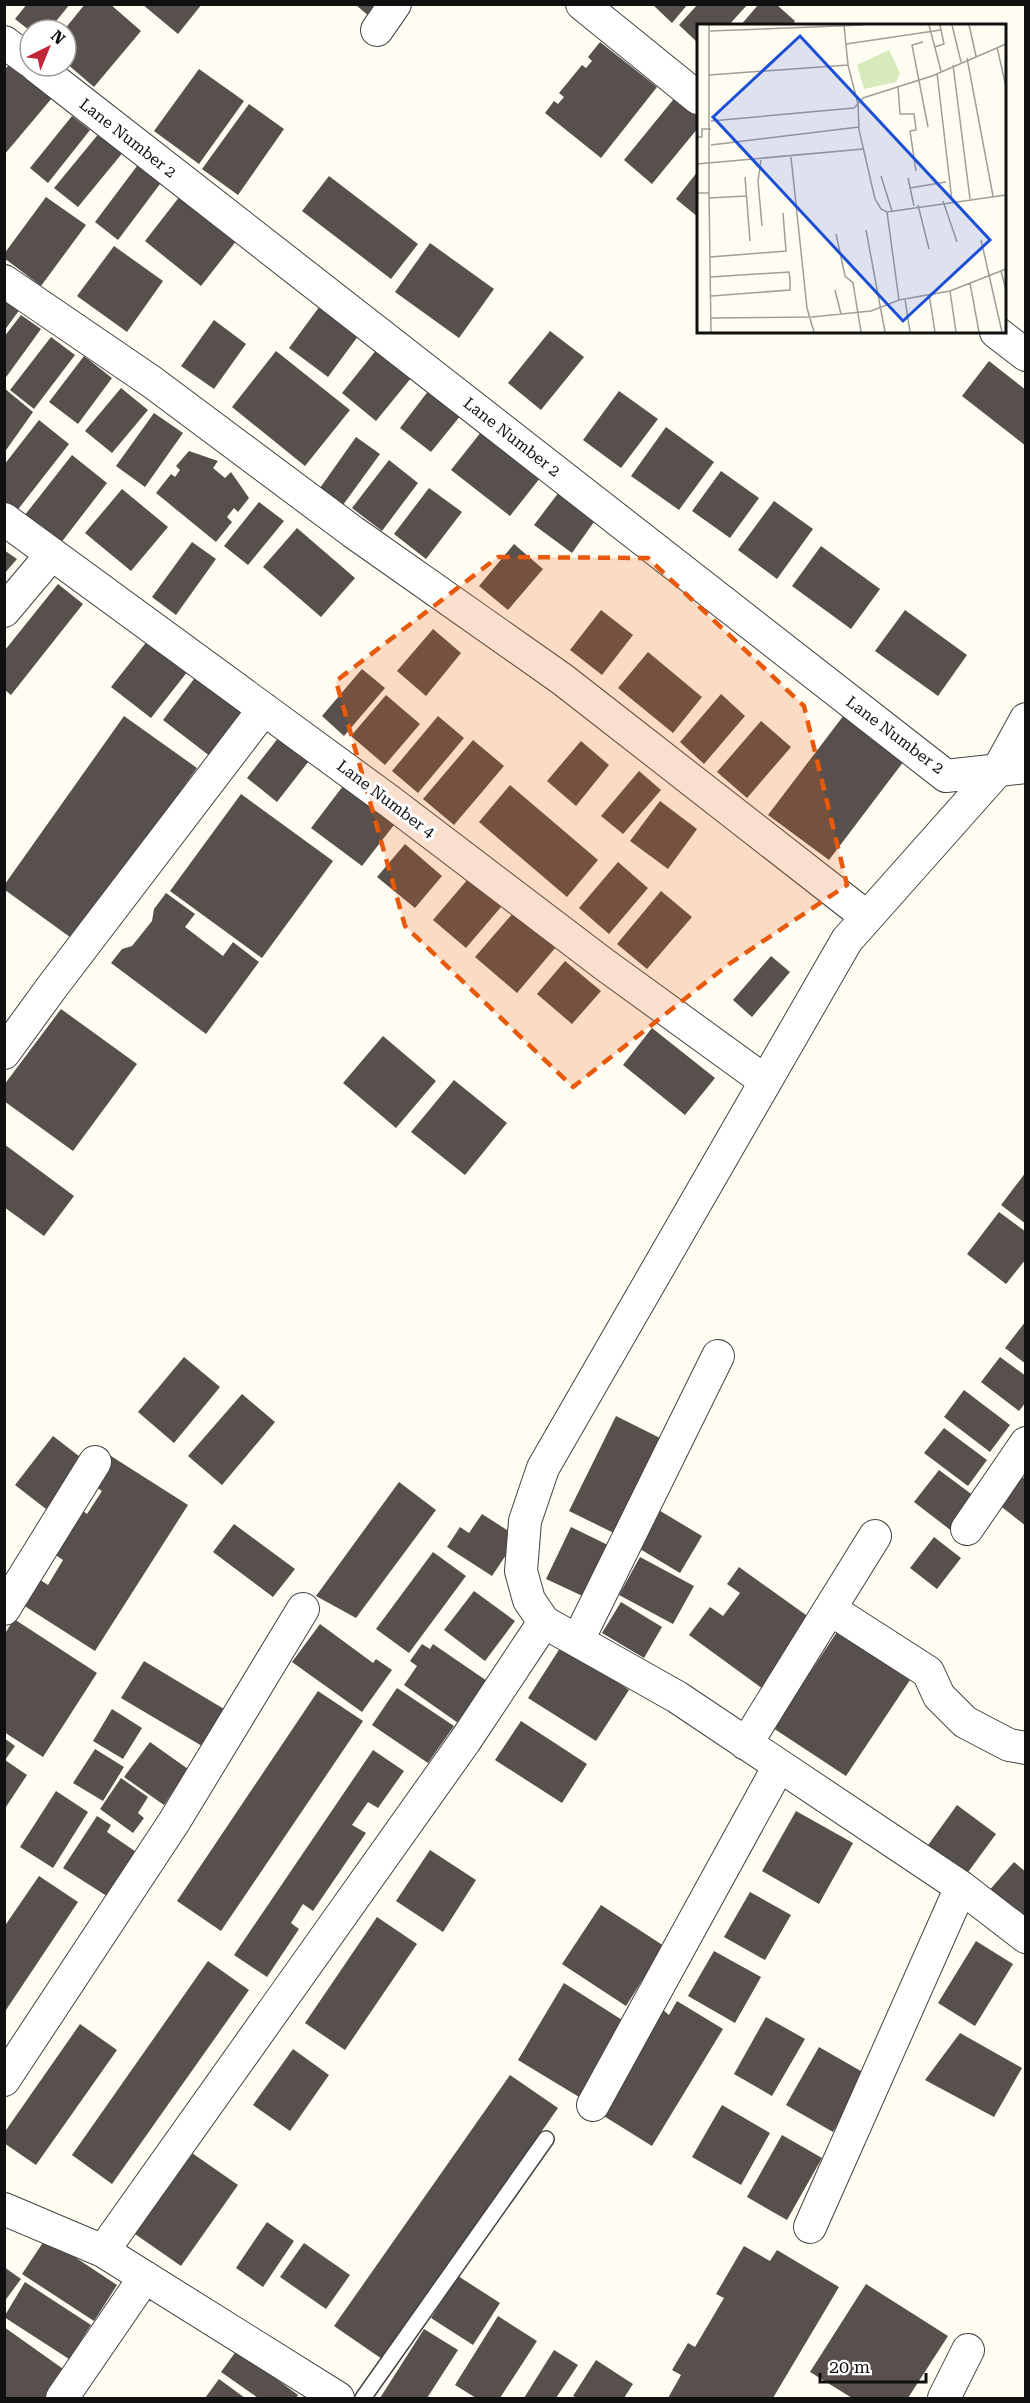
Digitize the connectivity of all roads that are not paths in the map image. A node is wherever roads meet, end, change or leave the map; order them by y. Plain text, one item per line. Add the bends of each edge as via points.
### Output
1 (395, 4) edge
2 (582, 4) edge
3 (377, 30) dead end
4 (4, 42) edge
5 (18, 52) edge
6 (51, 78) edge
7 (697, 96) edge
8 (4, 281) edge
9 (997, 333) edge
10 (1026, 355) edge
11 (4, 519) edge
12 (52, 554) junction
13 (4, 611) edge
14 (264, 709) junction
15 (1026, 719) edge
16 (1012, 769) edge
17 (867, 917) junction
18 (4, 1053) edge
19 (765, 1081) junction
20 (718, 1356) dead end
21 (1026, 1443) edge
22 (95, 1461) dead end
23 (967, 1529) dead end
24 (875, 1536) dead end
25 (4, 1609) edge
26 (303, 1609) dead end
27 (830, 1609) junction
28 (544, 1622) junction
29 (578, 1640) junction
30 (746, 1744) junction
31 (1026, 1749) edge
32 (779, 1766) junction
33 (961, 1887) junction
34 (1024, 1934) edge
35 (4, 2080) edge
36 (593, 2105) dead end
37 (546, 2139) dead end
38 (4, 2209) edge
39 (810, 2227) dead end
40 (103, 2251) junction
41 (145, 2277) junction
42 (968, 2350) dead end
43 (323, 2394) edge
44 (62, 2398) edge
45 (363, 2398) edge
46 (944, 2398) edge

1 - 3 street
2 - 7 street
4 - 5 street
6 - 16 street, Lane Number 2 via 946,776
8 - 17 street via 152,382 353,532 562,680
9 - 10 street
11 - 12 street, Lane Number 4
12 - 13 street
12 - 14 street, Lane Number 4
14 - 18 street
14 - 19 street, Lane Number 4
15 - 16 street
16 - 17 street
17 - 19 street via 847,940
19 - 28 street via 543,1468 525,1521 521,1571 529,1600
20 - 29 street
21 - 23 street
22 - 25 street
24 - 27 street
26 - 35 street via 174,1822
27 - 30 street
27 - 31 street via 928,1672 939,1696 965,1722 1009,1745
28 - 29 street
28 - 40 street via 465,1741
29 - 30 street via 677,1697
30 - 32 street
32 - 33 street
32 - 36 street
33 - 34 street
33 - 39 street
37 - 45 lane
38 - 40 street
40 - 41 street
41 - 43 street
41 - 44 street
42 - 46 street

